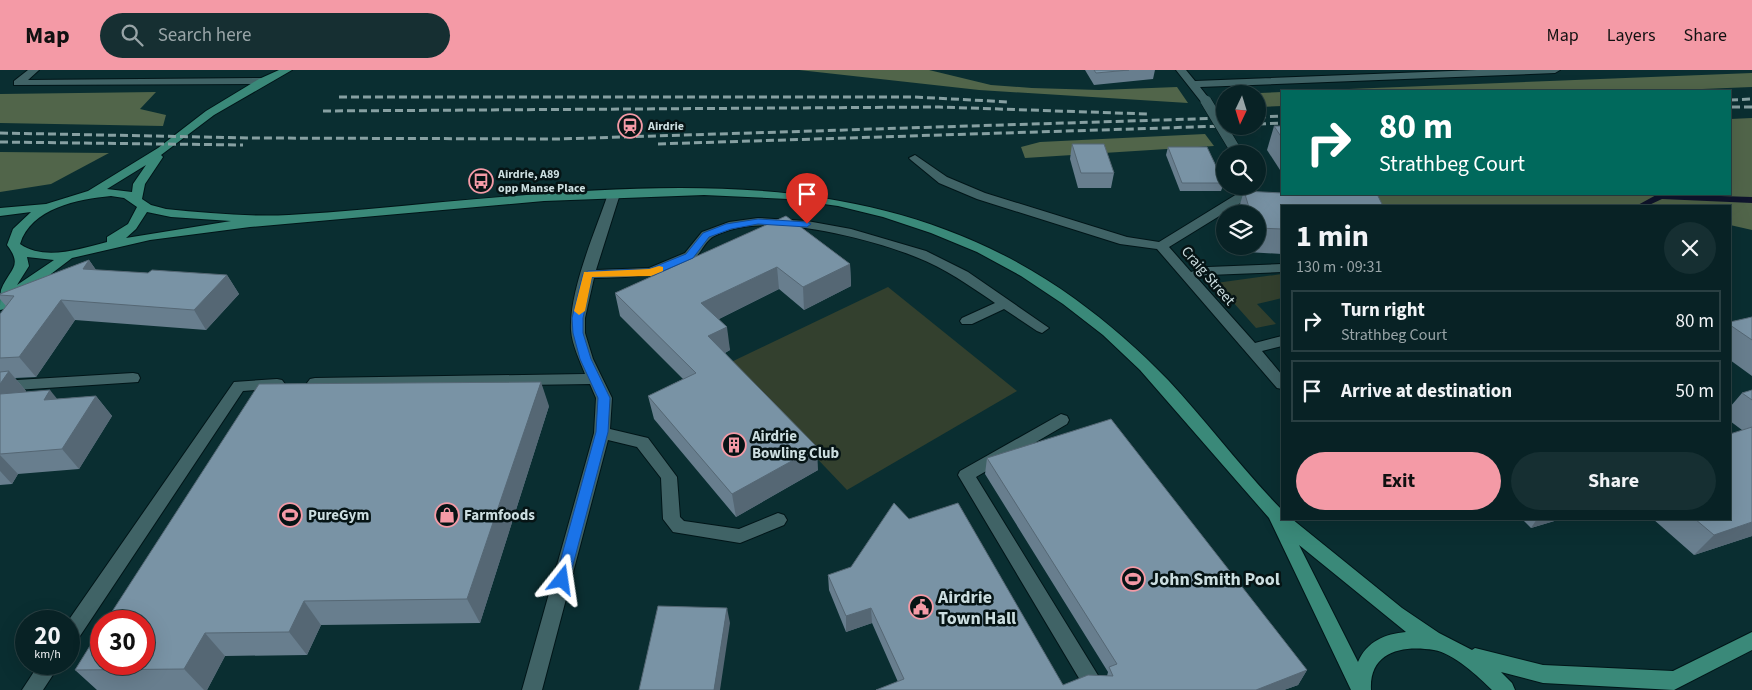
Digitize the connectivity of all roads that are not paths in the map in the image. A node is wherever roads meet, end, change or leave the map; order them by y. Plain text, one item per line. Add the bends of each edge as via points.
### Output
1 (34, 70) edge
2 (287, 70) edge
3 (1181, 70) edge
4 (1555, 70) edge
5 (264, 81) junction
6 (1194, 84) junction
7 (1232, 145) edge
8 (162, 150) junction
9 (915, 158) dead end
10 (90, 194) junction
11 (614, 194) junction
12 (1245, 195) edge
13 (140, 202) junction
14 (51, 206) junction
15 (0, 212) edge
16 (279, 218) junction
17 (0, 240) edge
18 (1161, 246) junction
19 (16, 248) junction
20 (95, 248) junction
21 (72, 254) junction
22 (1281, 268) edge
23 (588, 274) junction
24 (1186, 277) junction
25 (1006, 303) junction
26 (0, 304) edge
27 (967, 321) dead end
28 (1042, 328) dead end
29 (1281, 341) edge
30 (1252, 349) junction
31 (132, 378) dead end
32 (595, 378) junction
33 (1281, 383) edge
34 (0, 386) edge
35 (1060, 420) dead end
36 (602, 432) junction
37 (1272, 511) junction
38 (1281, 519) edge
39 (778, 520) dead end
40 (1283, 520) edge
41 (80, 620) edge
42 (1752, 641) edge
43 (1436, 643) junction
44 (1462, 654) junction
45 (42, 675) edge
46 (1674, 680) junction
47 (1361, 689) edge
48 (32, 690) edge
49 (532, 690) edge
50 (1097, 690) edge
51 (1505, 690) edge
52 (1654, 690) edge

1 - 5 street via 18,83
2 - 5 main road
3 - 6 street
4 - 6 street
5 - 8 main road via 210,113
6 - 7 street, bridge
8 - 10 main road
8 - 13 main road via 139,184
9 - 18 street via 943,180 981,196 1126,241
10 - 13 main road via 125,194
10 - 14 main road
11 - 16 main road
11 - 23 street
11 - 37 main road via 752,192 824,200 913,222 982,248 1078,309 1137,358
12 - 18 street, Craig Street
13 - 16 main road via 159,211 205,217
13 - 20 main road via 141,216 132,227
14 - 15 main road
14 - 19 main road via 21,225 14,236
16 - 20 main road via 135,238
17 - 19 main road
18 - 24 street, Craig Street
19 - 21 main road via 32,256
19 - 26 main road via 22,266
20 - 21 main road
21 - 26 main road
22 - 24 street via 1208,272
23 - 25 street via 651,272 690,256 706,235 729,226 758,222 807,224 921,254 963,274
23 - 32 street via 578,318 578,333
24 - 30 street, Craig Street
25 - 27 street
25 - 28 street
29 - 30 street
30 - 33 street, Craig Street
31 - 34 street
32 - 36 street via 604,398
32 - 41 street via 239,386
35 - 50 street via 966,475
36 - 39 street via 642,442 669,477 672,519 679,527 740,536
36 - 49 street
37 - 38 main road
37 - 47 main road
40 - 43 main road via 1381,604
42 - 46 main road
43 - 44 main road
43 - 47 main road via 1410,639 1388,642 1372,652 1362,668
44 - 46 main road via 1543,674
44 - 51 main road via 1487,671
45 - 48 street
46 - 52 main road

